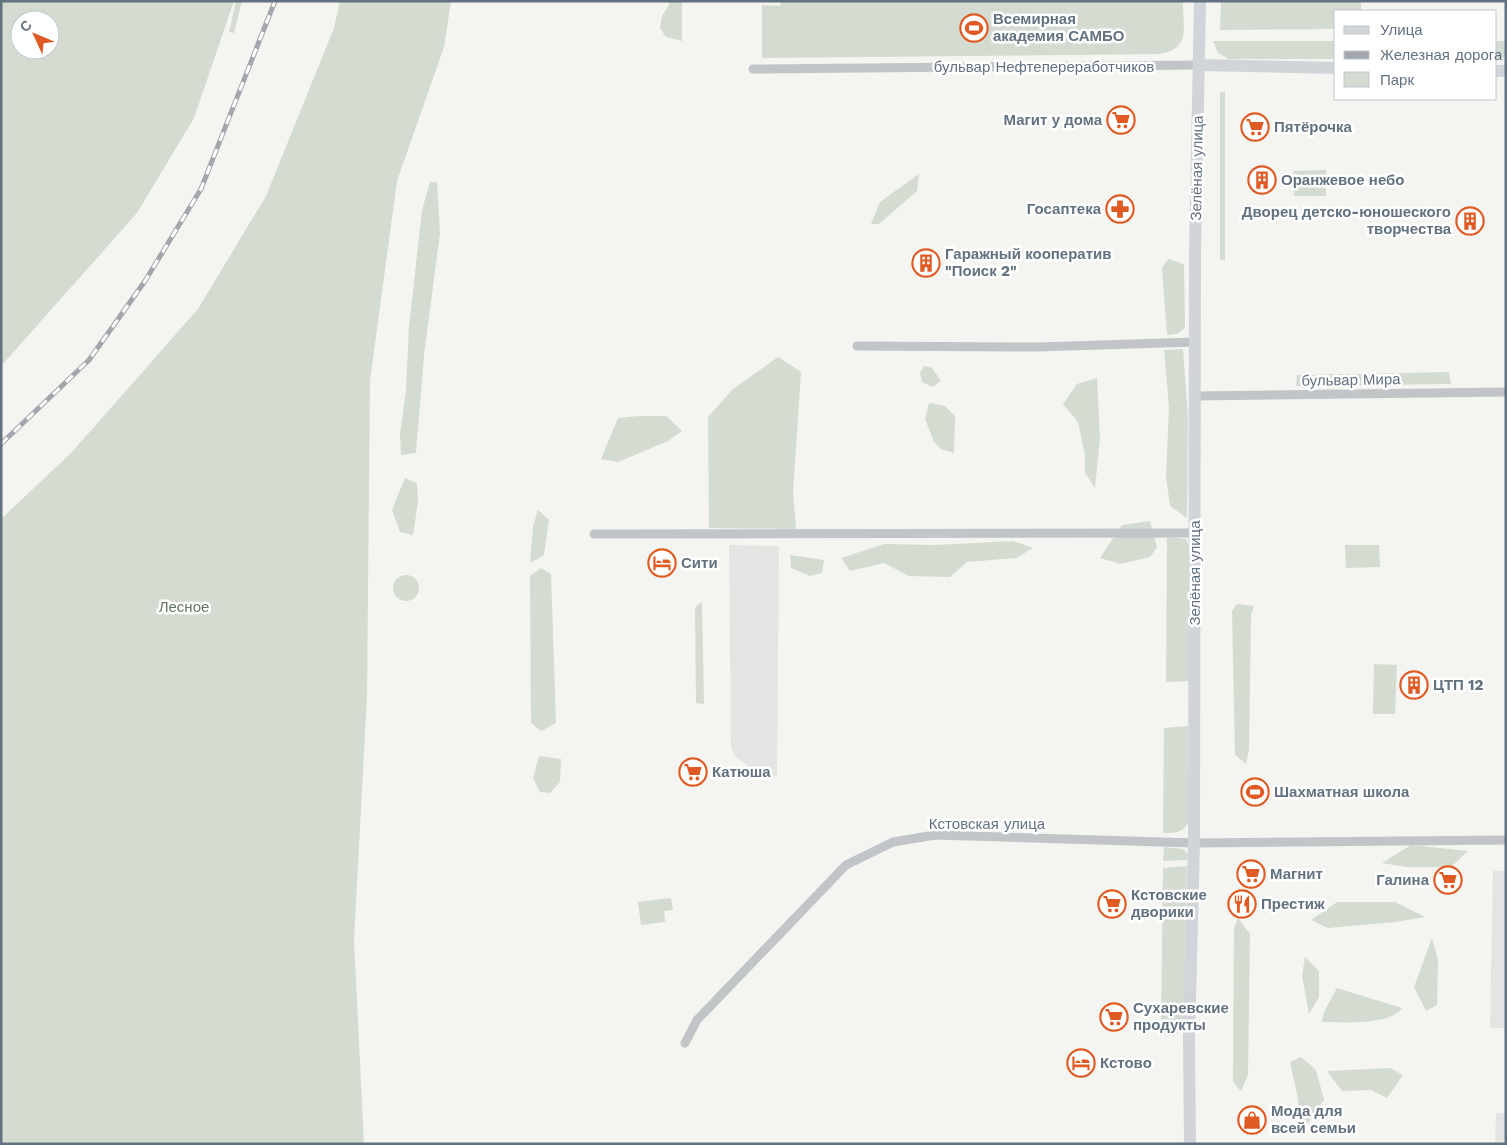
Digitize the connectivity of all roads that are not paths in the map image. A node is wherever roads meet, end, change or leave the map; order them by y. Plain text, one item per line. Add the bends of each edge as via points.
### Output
1 (1200, 1) edge
2 (1199, 66) junction
3 (1334, 68) edge
4 (753, 69) dead end
5 (1195, 342) junction
6 (857, 346) dead end
7 (1506, 392) edge
8 (1196, 396) junction
9 (1195, 533) junction
10 (594, 534) dead end
11 (1506, 840) edge
12 (1194, 843) junction
13 (685, 1043) dead end
14 (1190, 1144) edge

1 - 2 main road, Зелёная улица
2 - 3 main road, бульвар Нефтепереработчиков
2 - 4 street, бульвар Нефтепереработчиков
2 - 5 main road, Зелёная улица
5 - 6 street via 1037,347
5 - 8 main road, Зелёная улица
7 - 8 street, бульвар Мира
8 - 9 main road, Зелёная улица
9 - 10 street
9 - 12 main road, Зелёная улица
11 - 12 street, Кстовская улица
12 - 13 street, Кстовская улица via 936,835 893,842 846,865 697,1020
12 - 14 main road, Зелёная улица

